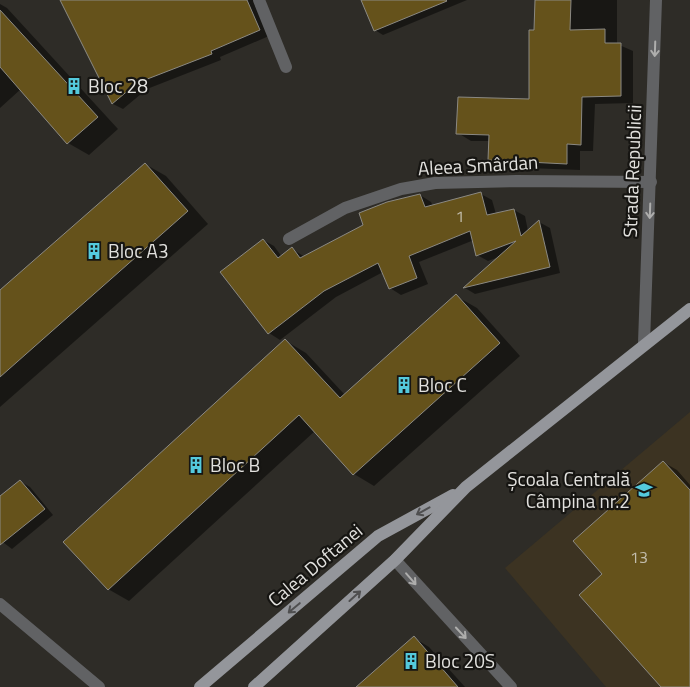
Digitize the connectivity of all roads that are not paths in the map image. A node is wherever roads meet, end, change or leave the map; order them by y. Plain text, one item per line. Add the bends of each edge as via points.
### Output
1 (259, 0) edge
2 (656, 0) edge
3 (286, 67) dead end
4 (651, 182) junction
5 (289, 239) dead end
6 (690, 309) edge
7 (644, 343) junction
8 (466, 487) junction
9 (395, 560) junction
10 (0, 604) edge
11 (99, 687) edge
12 (200, 687) edge
13 (254, 687) edge
14 (511, 687) edge

1 - 3 street
2 -> 4 street, Strada Republicii
4 - 5 street, Aleea Smârdan via 516,181 401,189 345,208
4 -> 7 street, Strada Republicii
6 - 7 main road, Calea Doftanei
7 - 8 main road, Calea Doftanei
8 - 9 main road, Calea Doftanei
8 -> 12 main road, Calea Doftanei via 378,536
13 -> 9 main road, Calea Doftanei
9 -> 14 street
10 - 11 street

